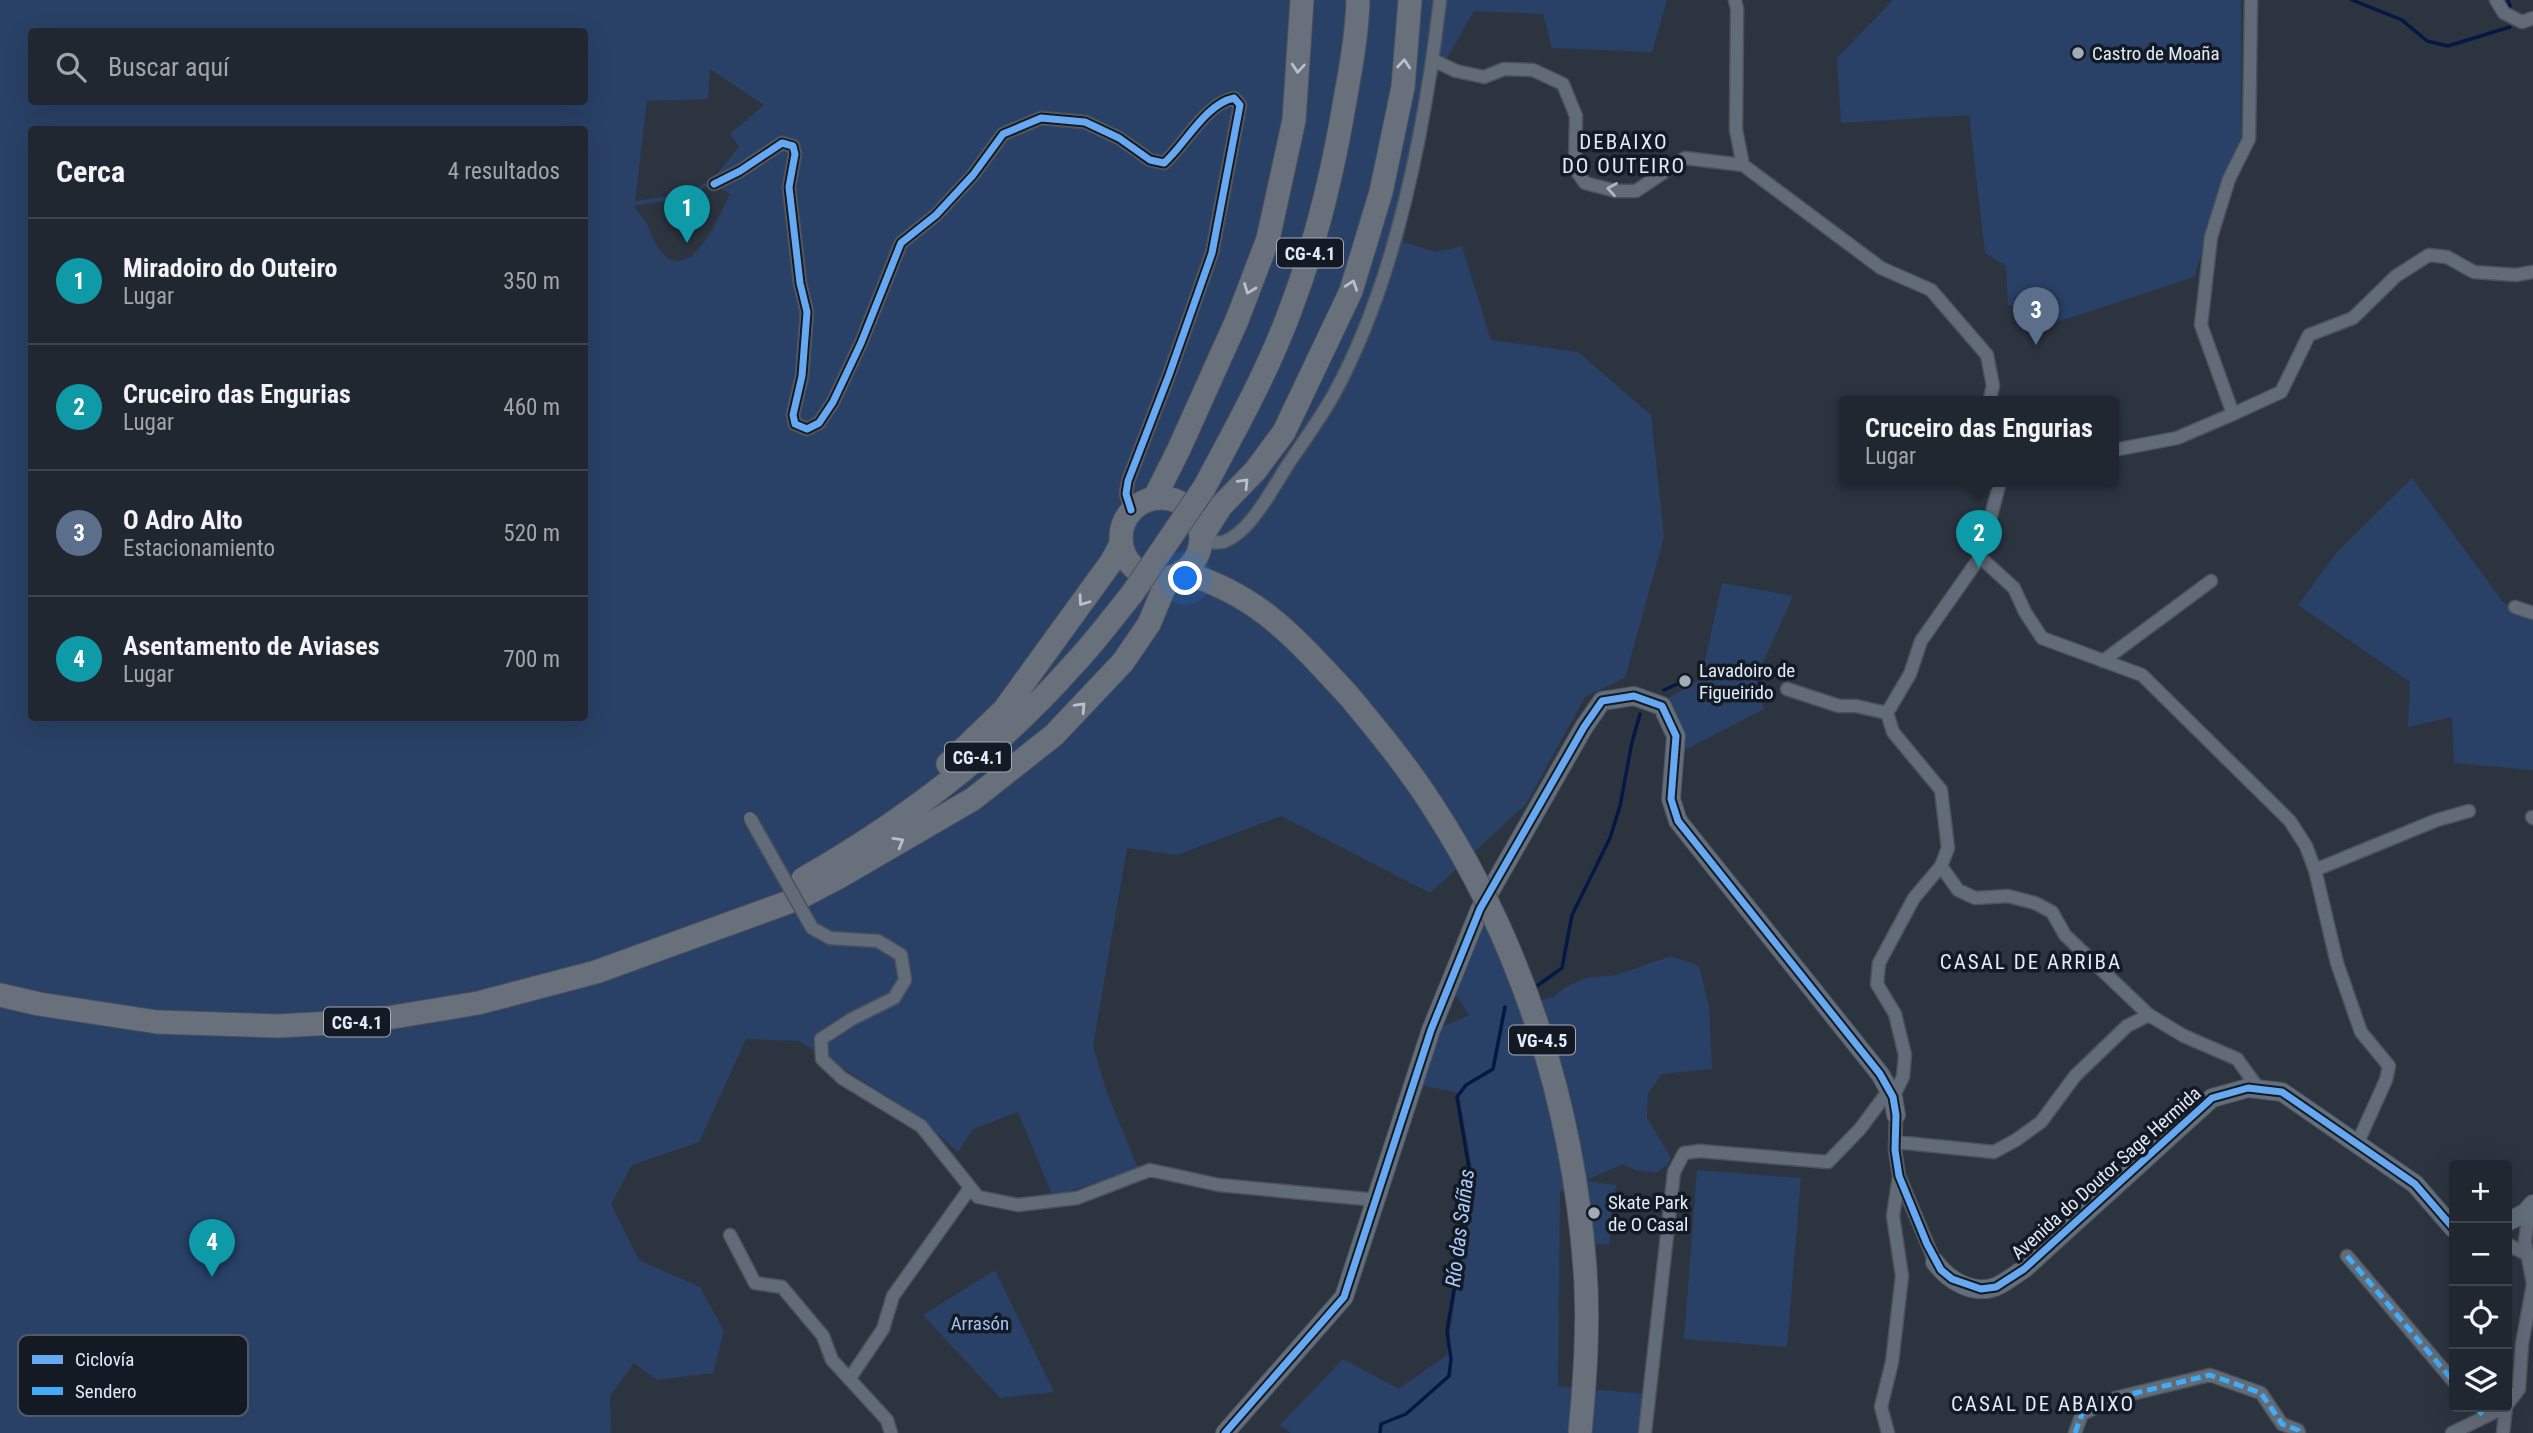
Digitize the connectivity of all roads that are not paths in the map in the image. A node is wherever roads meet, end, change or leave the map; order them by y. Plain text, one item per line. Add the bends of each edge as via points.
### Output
1 (1302, 0) edge
2 (1358, 0) edge
3 (1410, 0) edge
4 (1440, 0) edge
5 (1735, 0) edge
6 (2251, 0) edge
7 (2496, 0) edge
8 (2533, 18) edge
9 (1433, 60) junction
10 (1743, 165) junction
11 (714, 184) dead end
12 (2533, 272) edge
13 (1990, 396) edge
14 (2233, 414) junction
15 (2119, 449) edge
16 (2000, 487) edge
17 (1155, 498) junction
18 (1131, 510) junction
19 (1121, 544) junction
20 (1200, 544) junction
21 (1980, 557) junction
22 (1176, 575) junction
23 (2211, 581) dead end
24 (1229, 589) junction
25 (2515, 607) dead end
26 (2533, 613) edge
27 (2103, 661) junction
28 (1787, 689) dead end
29 (1887, 713) junction
30 (2469, 811) dead end
31 (750, 818) dead end
32 (1941, 866) junction
33 (2315, 870) junction
34 (793, 885) junction
35 (704, 932) junction
36 (0, 995) edge
37 (2149, 1015) junction
38 (2259, 1089) junction
39 (1892, 1101) junction
40 (1896, 1142) junction
41 (2357, 1144) junction
42 (1899, 1176) junction
43 (970, 1188) junction
44 (1376, 1200) junction
45 (2531, 1206) edge
46 (2512, 1219) edge
47 (2449, 1223) edge
48 (730, 1235) dead end
49 (2512, 1247) edge
50 (2347, 1255) dead end
51 (2528, 1255) junction
52 (1935, 1262) joint
53 (2449, 1376) edge
54 (850, 1378) junction
55 (2512, 1398) edge
56 (2480, 1412) edge
57 (2506, 1412) edge
58 (2506, 1432) edge
59 (891, 1433) edge
60 (1225, 1433) edge
61 (1580, 1433) edge
62 (1645, 1433) edge
63 (1888, 1433) edge
64 (2075, 1433) edge
65 (2299, 1433) edge
66 (2452, 1433) edge

1 -> 17 highway via 1294,120 1268,239 1237,320
2 - 34 highway, CG-4.1, bridge via 1336,155 1317,230 1290,312 1254,396 1204,488 1132,594 1074,665 1002,737 860,847
20 -> 3 highway via 1221,506 1284,432 1351,291 1381,192 1403,87
4 - 9 street
5 - 10 street via 1735,130
6 - 14 street via 2249,139 2229,178 2211,237 2201,325
7 - 8 street via 2504,13 2522,22
10 -> 9 street via 1685,158 1636,191 1585,183 1575,169 1576,116 1563,84 1533,70 1504,69 1484,77
9 - 20 street via 1398,228 1372,311 1334,395 1245,527 1223,541
10 - 13 street via 1881,268 1931,290 1990,353
11 - 18 street via 782,143 793,146 789,187 807,312 802,376 793,415 795,424 807,429 819,423 833,402 901,243 974,175 1003,134 1041,118 1085,122 1150,160 1164,163 1224,100 1234,99 1240,105 1212,253 1128,481
12 - 14 street via 2474,272 2447,257 2429,256 2396,276 2353,318 2309,335 2281,392
14 - 15 street via 2177,438
16 - 21 street
17 - 18 highway
17 - 20 highway via 1181,502 1192,511 1199,523
18 - 19 highway
19 - 22 highway via 1130,564 1139,571 1160,578
19 -> 34 highway via 1004,710 928,783
20 - 22 highway via 1192,564
20 - 24 highway via 1210,571
21 - 27 street via 2014,588 2042,638
21 - 29 street via 1922,641 1910,674
22 - 24 highway
35 -> 22 highway via 797,899 973,799 1054,735 1123,662
23 - 27 street
24 - 61 highway, VG-4.5, bridge via 1278,622 1393,750 1462,855 1502,933 1539,1029 1570,1147 1585,1270
25 - 26 street
27 - 33 street via 2142,675 2241,772 2290,821
28 - 29 street via 1839,706
29 - 32 street via 1893,732 1941,790 1948,848
30 - 33 street
31 - 43 street, bridge via 812,928 830,938 878,941 901,955 905,979 894,998 821,1039 822,1059 842,1078 921,1126
32 - 37 street via 1958,890 1975,898 2008,896 2052,912 2065,934
32 - 39 street via 1913,898 1879,963 1877,984 1895,1014 1905,1055 1903,1077
33 - 41 street via 2337,963 2361,1032 2389,1066
34 - 35 highway, CG-4.1
35 - 36 highway, CG-4.1 via 583,976 478,1003 369,1021 278,1026 157,1022
37 - 38 street via 2237,1059
37 - 40 street via 2127,1026 2076,1076 2040,1122 1994,1152
38 - 41 street, Avenida do Doutor Sage Hermida via 2282,1092
38 - 52 street, Avenida do Doutor Sage Hermida via 2212,1098 2024,1269 1996,1287 1964,1285
39 - 40 street, Avenida do Doutor Sage Hermida
39 - 44 street via 1880,1074 1678,821 1671,799 1676,736 1662,706 1634,696 1602,702 1480,909 1430,1030
39 - 62 street via 1828,1162 1684,1153 1674,1172
40 - 42 street, Avenida do Doutor Sage Hermida
41 - 47 street, Avenida do Doutor Sage Hermida via 2415,1184
42 - 52 street, Avenida do Doutor Sage Hermida
42 - 63 street via 1893,1216 1902,1276 1892,1362 1881,1407
43 - 44 street via 978,1197 1018,1205 1077,1198 1150,1170 1219,1185
43 - 54 street via 893,1296 883,1329
44 - 60 street via 1344,1297
45 - 46 street
45 - 51 street via 2525,1242
48 - 54 street via 755,1283 782,1287 822,1336 832,1360
49 - 51 street
50 - 53 street
51 - 55 street via 2533,1284 2519,1389
54 - 59 street via 887,1420
56 - 66 street
57 - 58 street
64 - 65 street via 2082,1414 2115,1398 2210,1375 2261,1393 2282,1423

